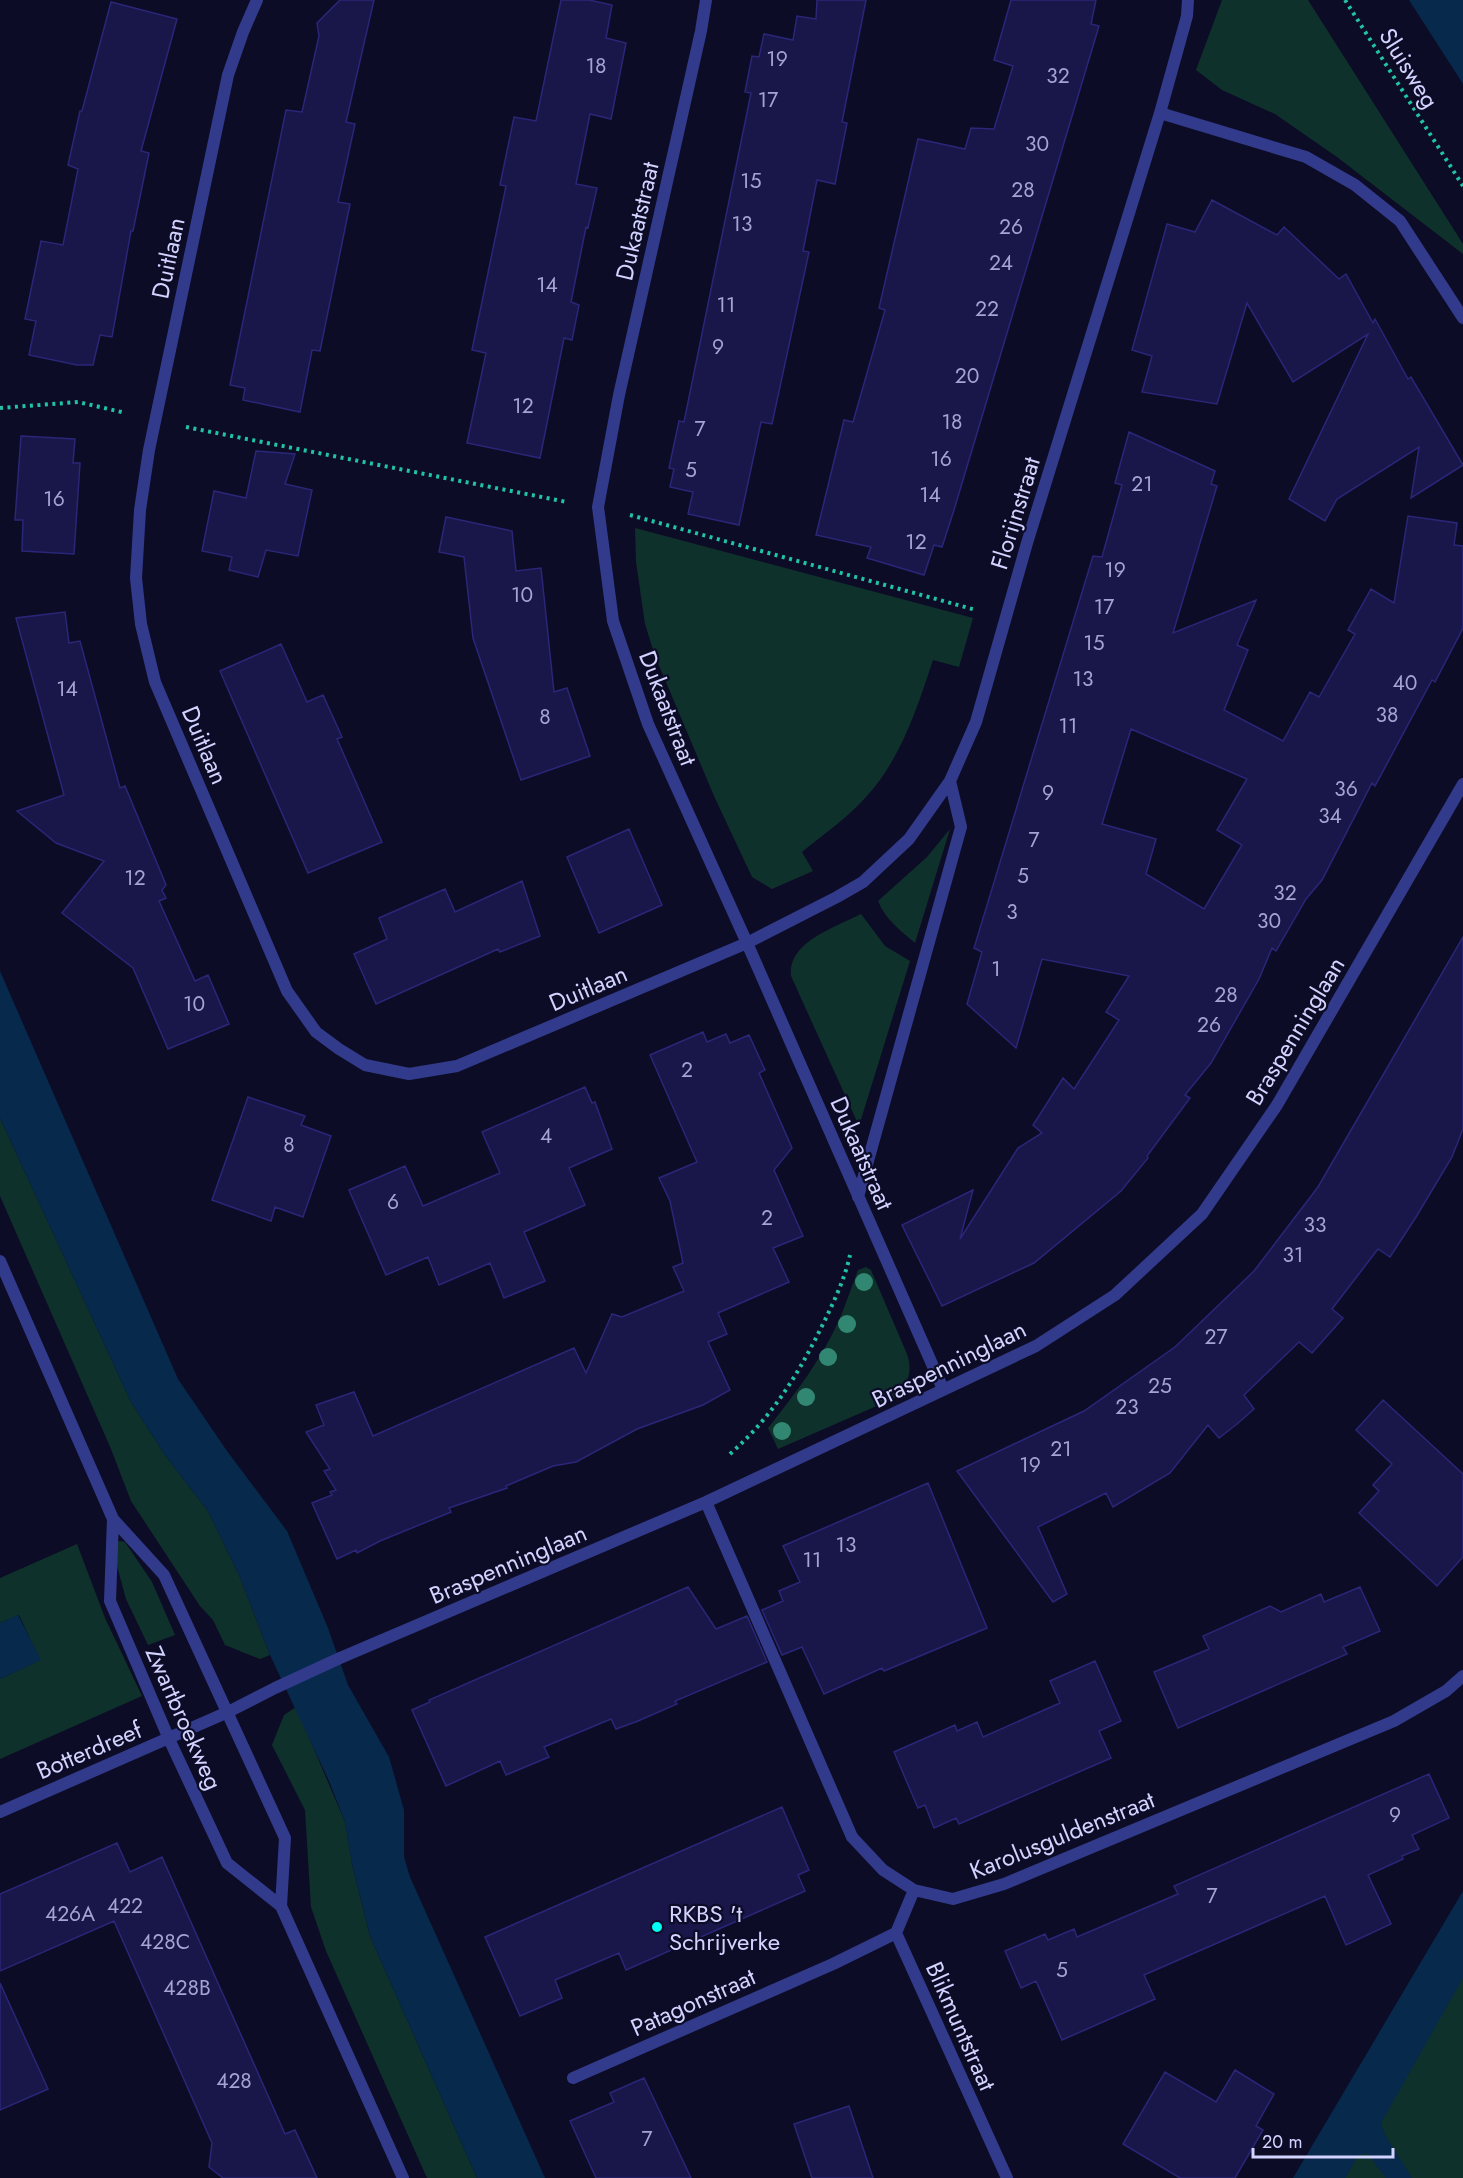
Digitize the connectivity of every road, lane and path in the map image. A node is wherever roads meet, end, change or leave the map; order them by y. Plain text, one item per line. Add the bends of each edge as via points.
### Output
1 (257, 0) edge
2 (706, 0) edge
3 (1188, 0) edge
4 (1345, 0) edge
5 (1160, 113) junction
6 (1463, 186) edge
7 (1463, 318) edge
8 (0, 408) edge
9 (156, 421) junction
10 (569, 502) dead end
11 (636, 516) dead end
12 (1006, 618) junction
13 (950, 780) junction
14 (1463, 784) edge
15 (747, 943) junction
16 (858, 1197) junction
17 (0, 1261) edge
18 (943, 1389) junction
19 (728, 1456) dead end
20 (706, 1502) junction
21 (112, 1519) junction
22 (1463, 1676) edge
23 (228, 1712) junction
24 (169, 1739) junction
25 (0, 1812) edge
26 (914, 1890) junction
27 (281, 1906) junction
28 (896, 1933) junction
29 (573, 2078) dead end
30 (403, 2178) edge
31 (1007, 2178) edge

1 - 9 street, Duitlaan via 228,75
2 - 15 street, Dukaatstraat via 598,507 613,621 648,724
3 - 5 street, Florijnstraat
4 - 6 path, Sluisweg
5 - 7 street via 1306,157 1355,185 1400,221
5 - 12 street, Florijnstraat
8 - 9 path via 78,402
9 - 10 path
9 - 15 street, Duitlaan via 140,510 136,578 141,624 155,682 287,991 316,1032 365,1065 387,1071 409,1074 457,1066
11 - 12 path
12 - 13 street, Florijnstraat via 976,722
13 - 15 street, Florijnstraat via 909,839 863,882
13 - 16 street via 961,827
14 - 18 street, Braspenninglaan via 1277,1106 1202,1214 1115,1295 1036,1346
15 - 16 street, Dukaatstraat
16 - 18 street, Dukaatstraat
16 - 19 path via 848,1265 800,1369 762,1424
17 - 21 street, Zwartbroekweg
18 - 20 street, Braspenninglaan
20 - 23 street, Braspenninglaan via 340,1658
20 - 26 street, Karolusguldenstraat via 852,1837 883,1870
21 - 23 street, Zwartbroekweg via 164,1575
21 - 24 street, Zwartbroekweg via 110,1601
22 - 26 street, Karolusguldenstraat via 1446,1692 1394,1721 1004,1884 953,1899
23 - 24 street, Botterdreef
23 - 27 street, Zwartbroekweg via 285,1838
24 - 25 street, Botterdreef
24 - 27 street, Zwartbroekweg via 227,1863
26 - 28 street
27 - 30 street, Zwartbroekweg
28 - 29 street, Patagonstraat
28 - 31 street, Blikmuntstraat

